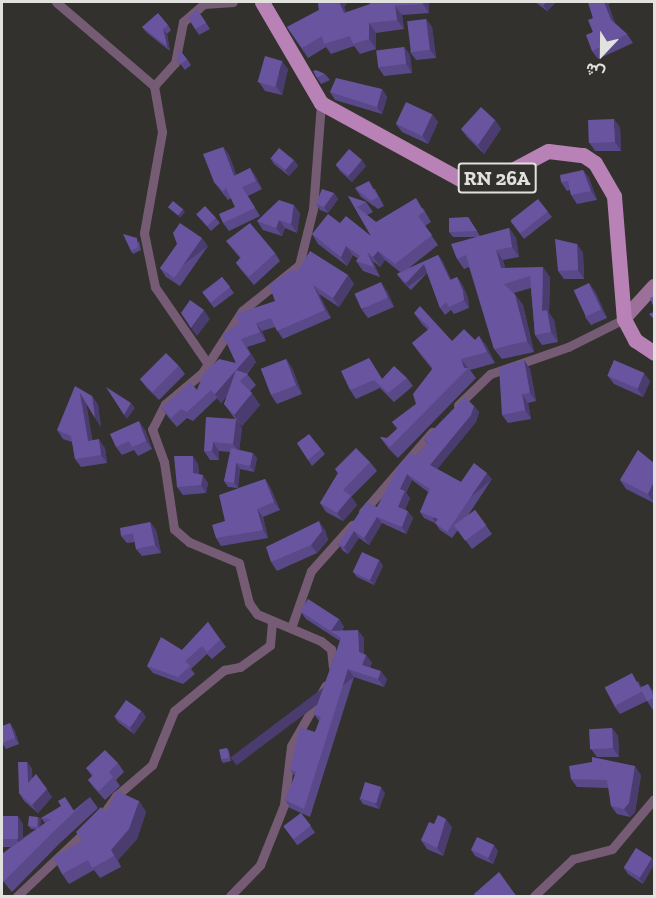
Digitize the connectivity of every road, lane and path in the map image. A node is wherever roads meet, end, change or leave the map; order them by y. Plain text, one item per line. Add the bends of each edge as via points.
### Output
1 (56, 2) edge
2 (233, 2) edge
3 (262, 2) edge
4 (154, 86) junction
5 (321, 103) junction
6 (654, 286) edge
7 (624, 319) junction
8 (654, 353) edge
9 (208, 364) junction
10 (272, 621) junction
11 (291, 628) junction
12 (654, 798) edge
13 (16, 897) edge
14 (230, 897) edge
15 (534, 897) edge

1 - 4 street
2 - 4 street via 204,4 183,22 175,63
3 - 5 main road
4 - 9 street via 162,132 144,233 155,288
5 - 7 main road, RN 26A via 477,186 548,151 583,155 595,163 614,196
5 - 9 street via 313,209 299,265 242,311
6 - 7 street
7 - 8 main road, RN 26A via 635,340
7 - 11 street via 568,347 490,374 311,571
9 - 10 street via 190,386 165,404 152,429 164,462 168,512 174,529 189,542 239,563 249,603
10 - 11 street
10 - 13 street via 270,645 189,695 174,711 152,765
11 - 14 street via 331,649 334,665 291,746 284,805 260,865
12 - 15 street via 612,849 573,859

